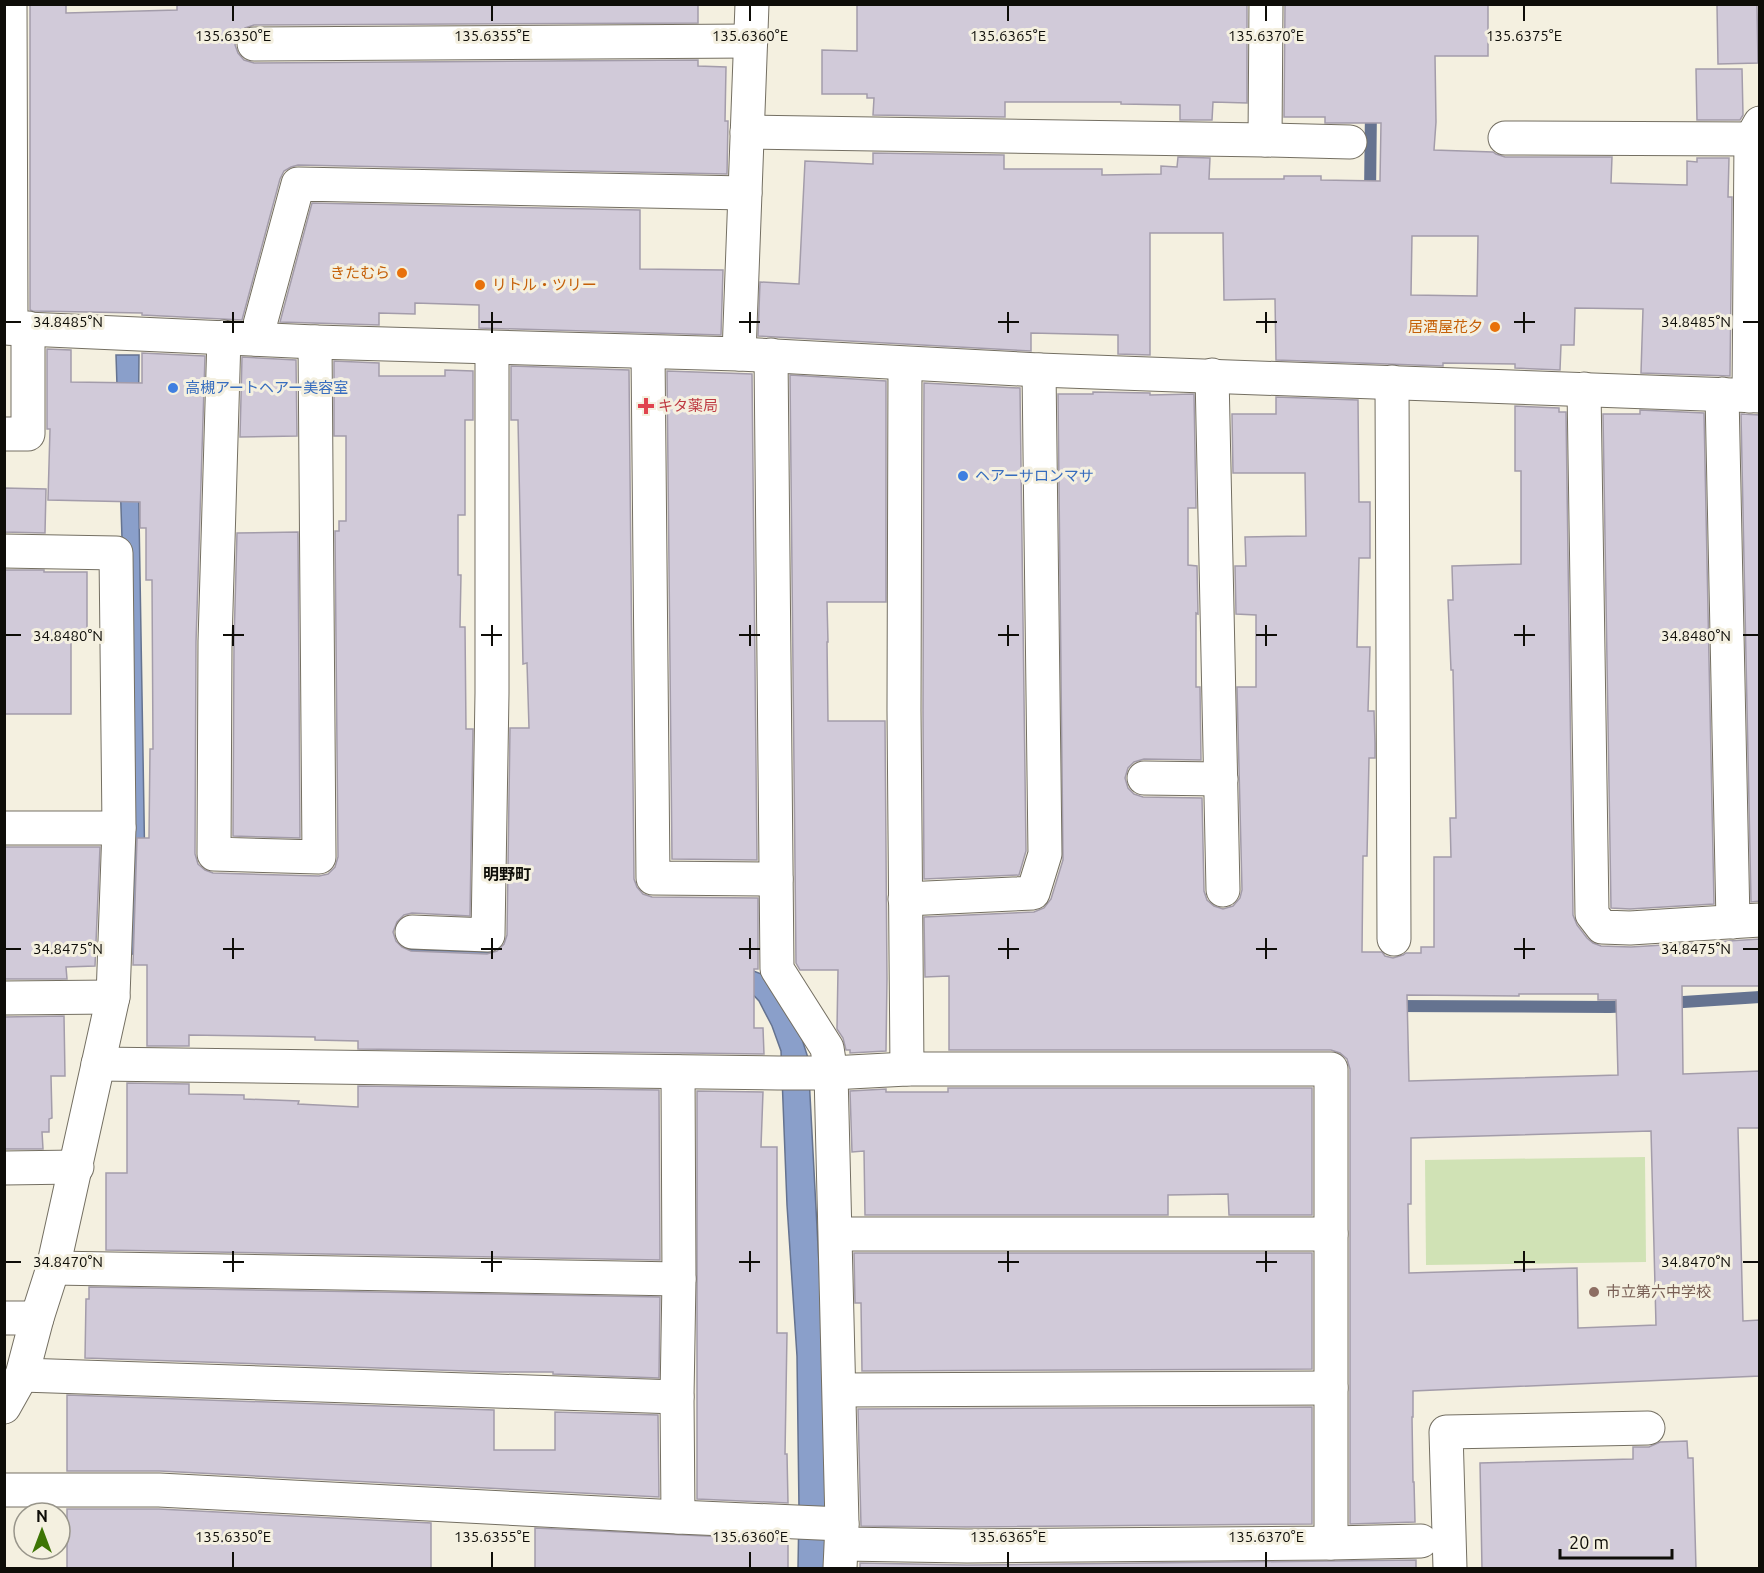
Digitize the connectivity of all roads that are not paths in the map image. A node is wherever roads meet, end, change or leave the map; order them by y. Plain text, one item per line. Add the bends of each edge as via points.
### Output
1 (10, 4) edge
2 (752, 4) edge
3 (1266, 4) edge
4 (751, 41) junction
5 (254, 44) dead end
6 (1755, 131) edge
7 (747, 132) junction
8 (1505, 138) dead end
9 (1265, 140) junction
10 (1350, 142) dead end
11 (745, 193) junction
12 (15, 328) edge
13 (240, 338) junction
14 (315, 342) junction
15 (492, 348) junction
16 (648, 352) junction
17 (739, 354) junction
18 (771, 355) junction
19 (905, 364) junction
20 (1039, 370) junction
21 (1212, 375) junction
22 (1392, 382) junction
23 (1584, 389) junction
24 (1744, 395) edge
25 (4, 434) edge
26 (4, 551) edge
27 (1144, 778) dead end
28 (1221, 780) junction
29 (4, 828) edge
30 (119, 828) junction
31 (776, 879) junction
32 (1223, 890) dead end
33 (905, 899) junction
34 (1746, 921) edge
35 (412, 932) dead end
36 (1394, 939) dead end
37 (113, 997) junction
38 (4, 998) edge
39 (98, 1065) junction
40 (907, 1069) junction
41 (678, 1072) junction
42 (822, 1073) junction
43 (76, 1167) junction
44 (4, 1168) edge
45 (836, 1234) junction
46 (1331, 1234) junction
47 (53, 1268) junction
48 (679, 1279) junction
49 (4, 1318) edge
50 (37, 1318) junction
51 (22, 1375) junction
52 (1331, 1388) junction
53 (840, 1390) junction
54 (676, 1397) junction
55 (4, 1407) edge
56 (1648, 1428) dead end
57 (4, 1490) edge
58 (678, 1517) junction
59 (839, 1540) edge
60 (1421, 1541) dead end
61 (1331, 1543) junction
62 (1450, 1569) edge

1 - 12 street
2 - 4 street
3 - 9 street
4 - 5 street
4 - 7 street
6 - 8 street
6 - 24 street
7 - 9 street
7 - 11 street
9 - 10 street
11 - 13 street via 298,184
11 - 17 street
12 - 13 street
12 - 25 street via 28,434
13 - 14 street
13 - 14 street via 215,642 214,854 319,857
14 - 15 street
15 - 16 street
15 - 35 street via 488,935
16 - 17 street
16 - 31 street via 653,878
17 - 18 street
18 - 19 street
18 - 31 street
19 - 20 street
19 - 33 street
20 - 21 street
20 - 33 street via 1045,854 1033,894
21 - 22 street
21 - 28 street
22 - 23 street
22 - 36 street
23 - 24 street
23 - 34 street via 1592,914 1602,927
24 - 34 street
26 - 30 street via 116,553
27 - 28 street
28 - 32 street
29 - 30 street
30 - 37 street
31 - 42 street via 777,969 827,1048
33 - 40 street
37 - 38 street
37 - 39 street
39 - 41 street
39 - 43 street
40 - 42 street
40 - 46 street via 1331,1069
41 - 42 street
41 - 48 street
42 - 45 street
43 - 44 street
43 - 47 street
45 - 46 street
45 - 53 street
46 - 52 street
47 - 48 street
47 - 50 street
48 - 54 street
49 - 50 street
50 - 51 street
51 - 54 street
51 - 55 street
52 - 53 street
52 - 61 street
53 - 59 street
54 - 58 street
56 - 62 street via 1446,1432
57 - 58 street via 159,1490
58 - 59 street via 796,1522
59 - 61 street via 967,1546
60 - 61 street

